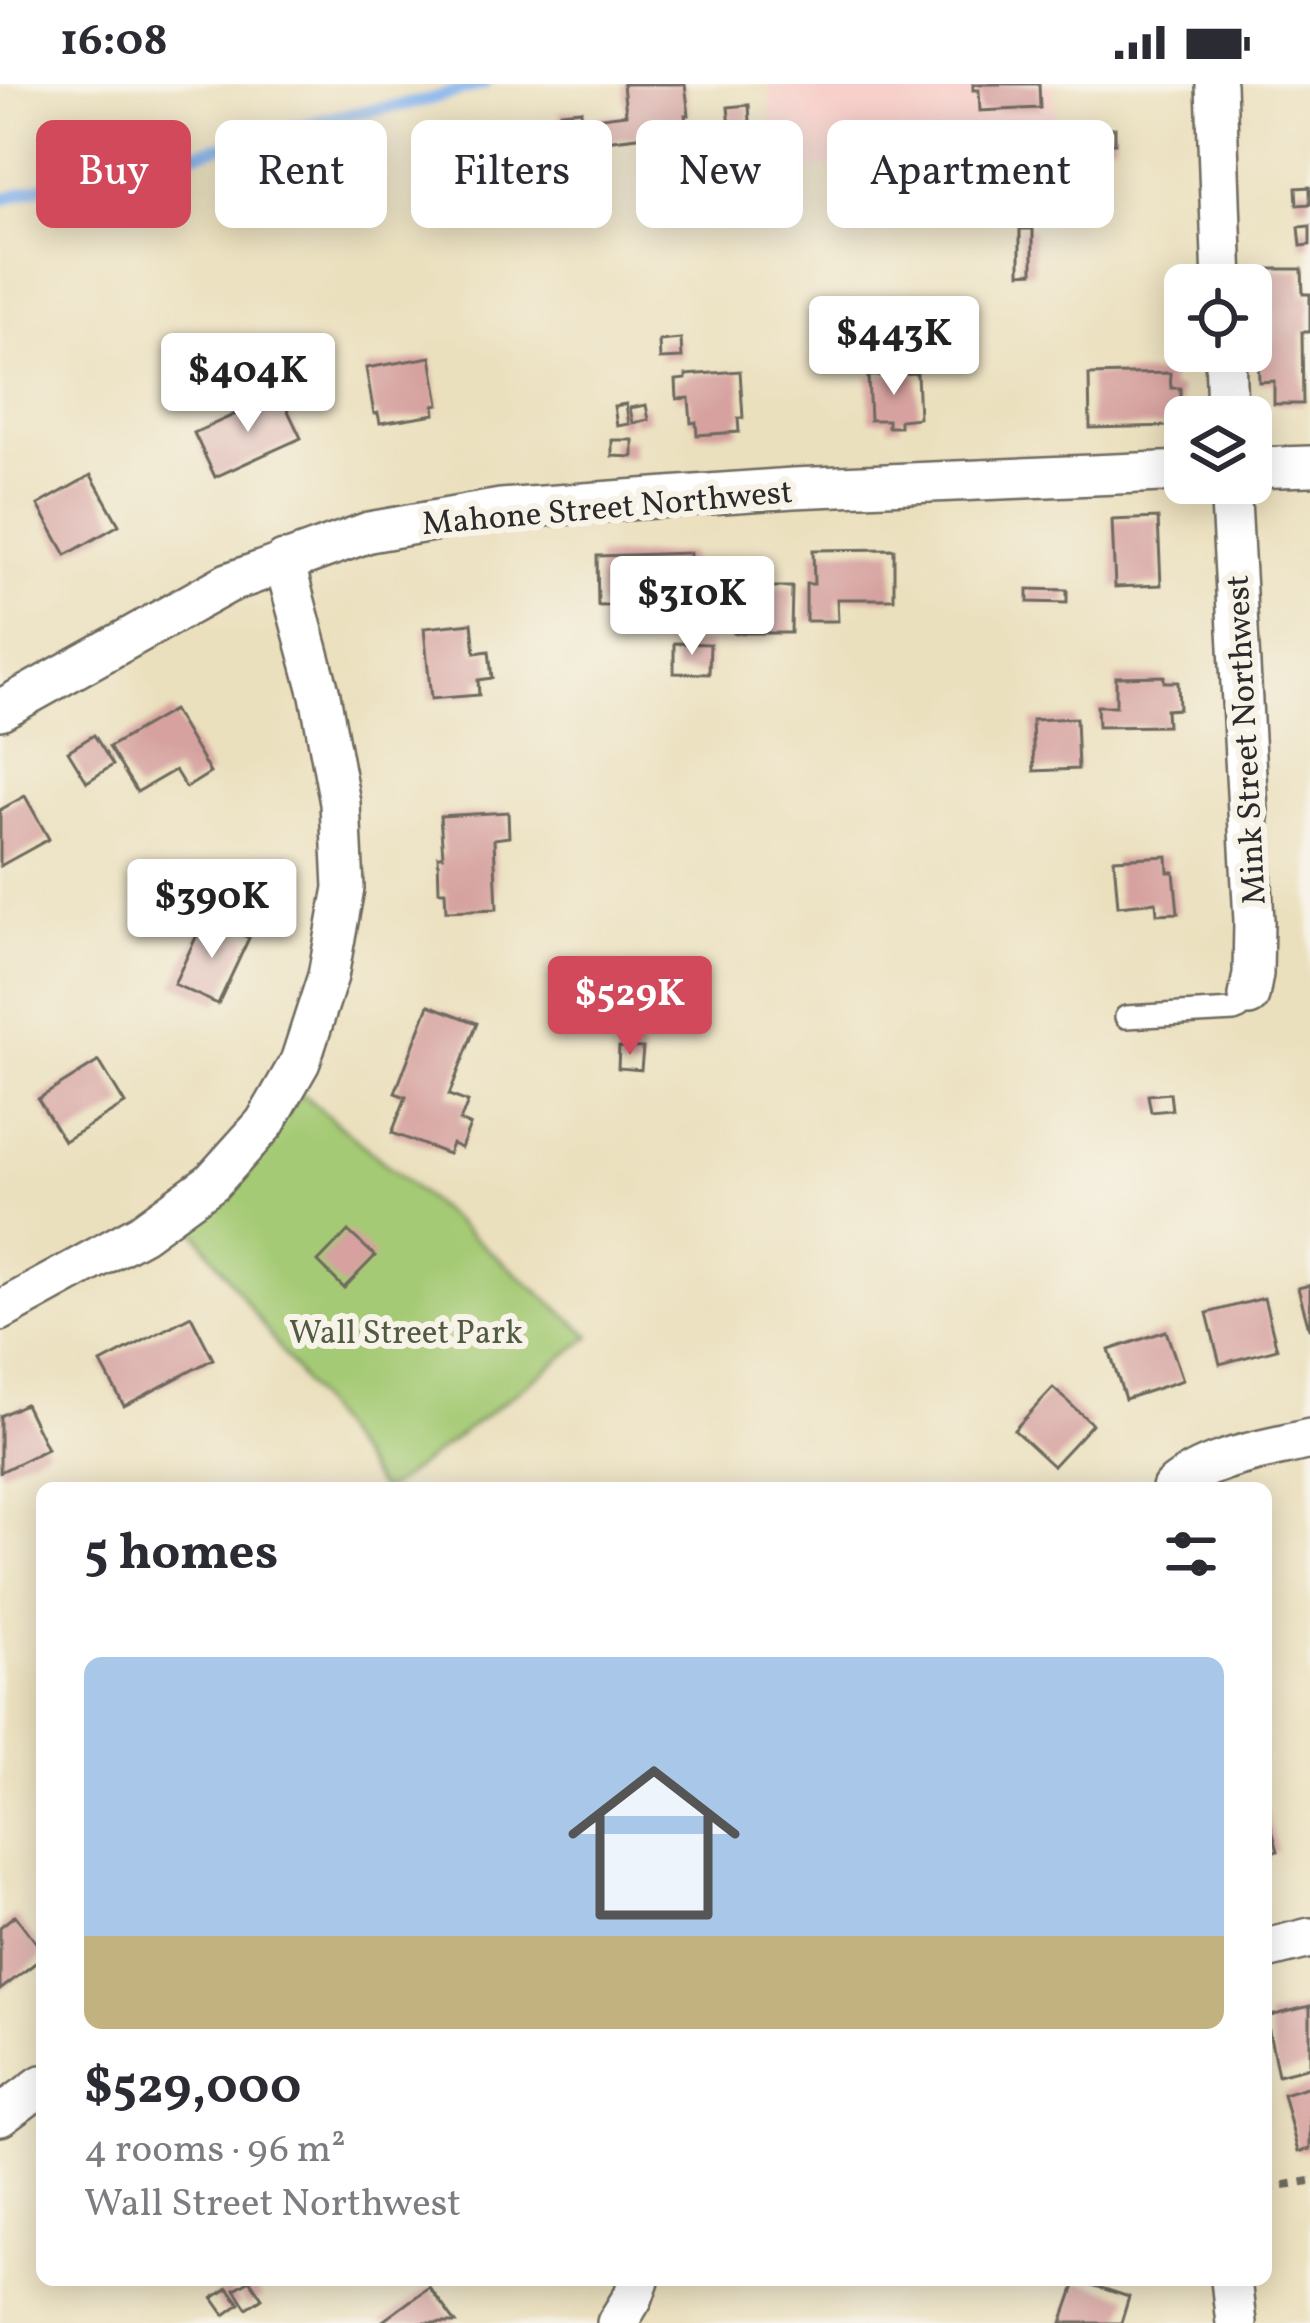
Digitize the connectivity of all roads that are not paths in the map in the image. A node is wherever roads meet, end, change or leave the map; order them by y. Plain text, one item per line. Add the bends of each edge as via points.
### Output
1 (1216, 84) edge
2 (1222, 264) edge
3 (1310, 466) edge
4 (1272, 467) edge
5 (1164, 472) edge
6 (1230, 504) edge
7 (284, 561) junction
8 (0, 710) edge
9 (1249, 996) joint
10 (1126, 1017) dead end
11 (0, 1311) edge
12 (1310, 1438) edge
13 (1179, 1482) edge
14 (1310, 1938) edge
15 (1272, 1948) edge
16 (36, 2089) edge
17 (0, 2116) edge
18 (637, 2286) edge
19 (1232, 2286) edge
20 (617, 2323) edge
21 (1235, 2323) edge

1 - 2 street
3 - 4 street
5 - 7 street, Mahone Street Northwest via 501,509 369,532
6 - 9 street, Mink Street Northwest via 1254,921
7 - 8 street, Mahone Street Northwest via 228,583
7 - 11 street via 336,781 344,888 328,976 299,1062 265,1123 212,1182 142,1233
9 - 10 lane via 1234,1012
12 - 13 street via 1230,1458
14 - 15 street
16 - 17 street
18 - 20 street
19 - 21 street

